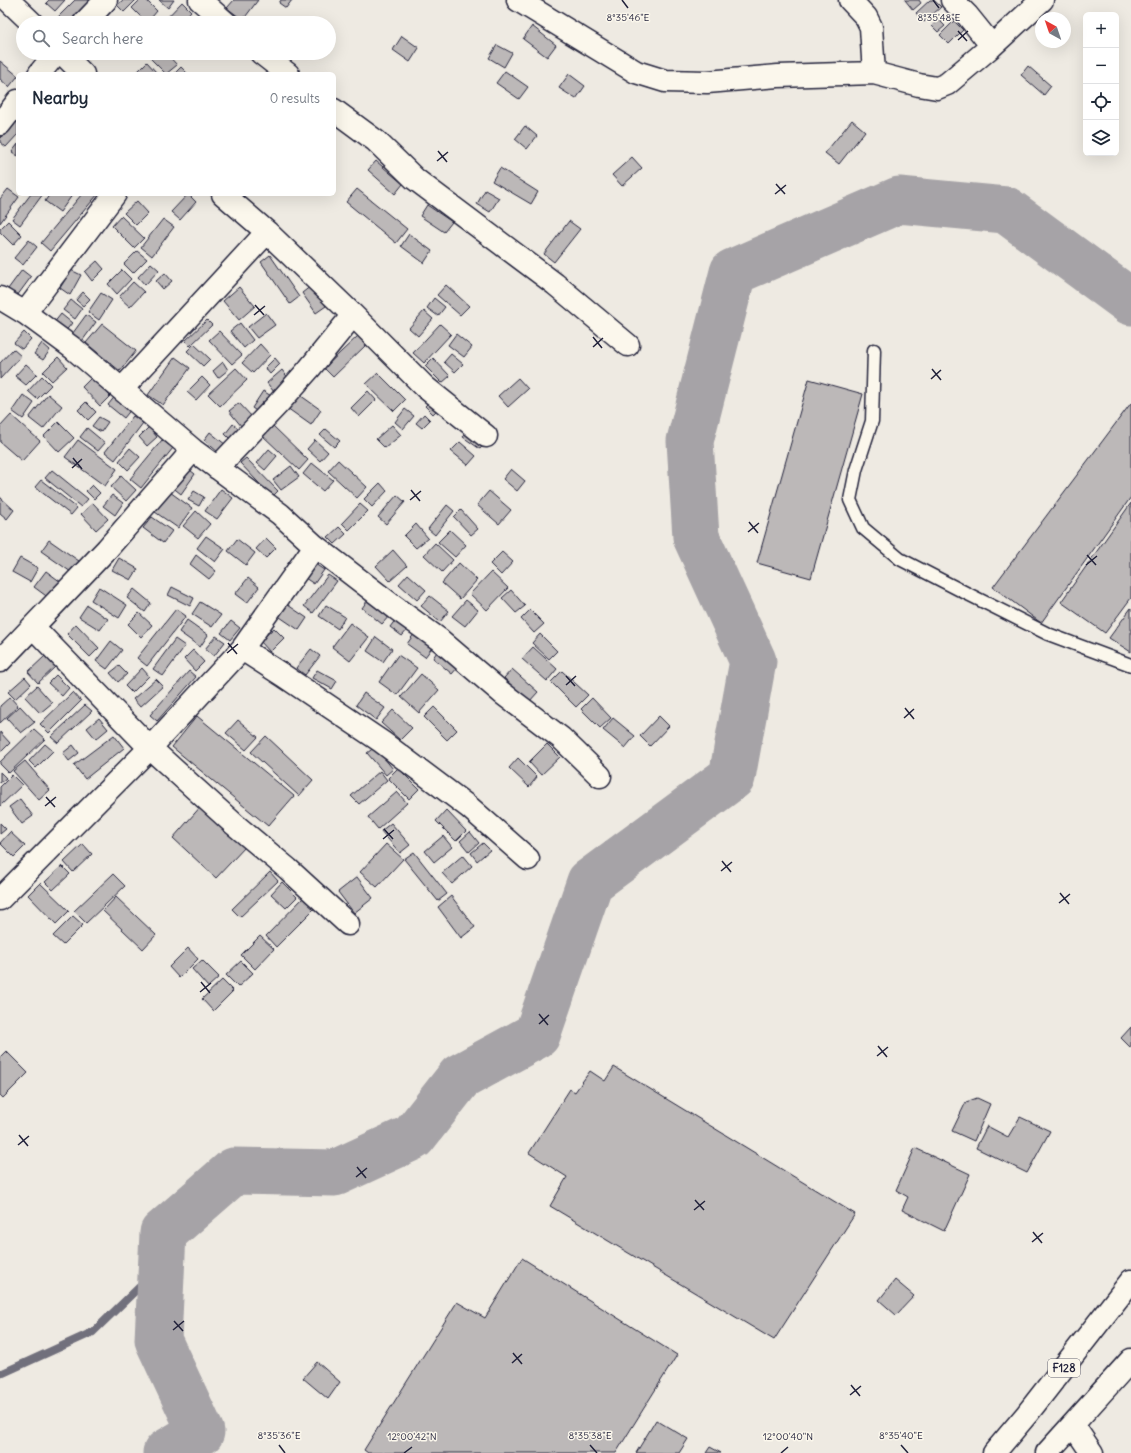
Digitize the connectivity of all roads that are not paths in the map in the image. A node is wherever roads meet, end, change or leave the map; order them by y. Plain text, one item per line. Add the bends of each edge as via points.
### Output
1 (8, 0) edge
2 (106, 0) edge
3 (200, 0) edge
4 (518, 0) edge
5 (850, 0) edge
6 (952, 0) edge
7 (1042, 0) edge
8 (25, 16) edge
9 (91, 16) edge
10 (218, 16) edge
11 (992, 46) junction
12 (50, 60) edge
13 (69, 60) edge
14 (270, 60) edge
15 (41, 72) edge
16 (81, 72) edge
17 (285, 72) edge
18 (874, 73) junction
19 (16, 104) edge
20 (336, 112) edge
21 (0, 124) edge
22 (113, 196) edge
23 (225, 196) edge
24 (267, 232) junction
25 (0, 298) edge
26 (24, 313) junction
27 (353, 315) junction
28 (628, 344) dead end
29 (874, 350) dead end
30 (122, 389) junction
31 (486, 436) dead end
32 (193, 450) junction
33 (217, 468) junction
34 (315, 546) junction
35 (33, 627) junction
36 (242, 649) junction
37 (0, 661) edge
38 (1131, 665) edge
39 (150, 748) junction
40 (600, 776) dead end
41 (528, 859) dead end
42 (0, 899) edge
43 (348, 924) dead end
44 (1131, 1281) edge
45 (1131, 1360) edge
46 (1072, 1425) junction
47 (994, 1453) edge
48 (1047, 1453) edge
49 (1092, 1453) edge

1 - 8 street
2 - 9 street
3 - 10 street
4 - 18 street via 636,72 665,81 708,82 778,76
5 - 18 street via 866,16 871,27
6 - 11 street via 967,14
7 - 11 street
11 - 18 street via 942,87 919,85
12 - 15 street
13 - 16 street
14 - 17 street
19 - 21 street
20 - 28 street via 381,146 415,179 538,271
22 - 26 street
23 - 24 street
24 - 27 street
24 - 30 street
25 - 26 street
26 - 30 street via 74,349
27 - 31 street via 425,386
27 - 33 street via 309,369
29 - 38 lane via 872,421 856,470 850,500 863,528 900,559 964,592 1048,634
30 - 32 street
32 - 33 street
32 - 35 street via 107,549
33 - 34 street via 280,514
34 - 36 street
34 - 40 street via 440,640 502,693 561,738
35 - 37 street
35 - 39 street
36 - 39 street
36 - 41 street via 382,742 470,808
39 - 42 street
39 - 43 street
44 - 47 street, F128
45 - 46 street
46 - 48 street
46 - 49 street

